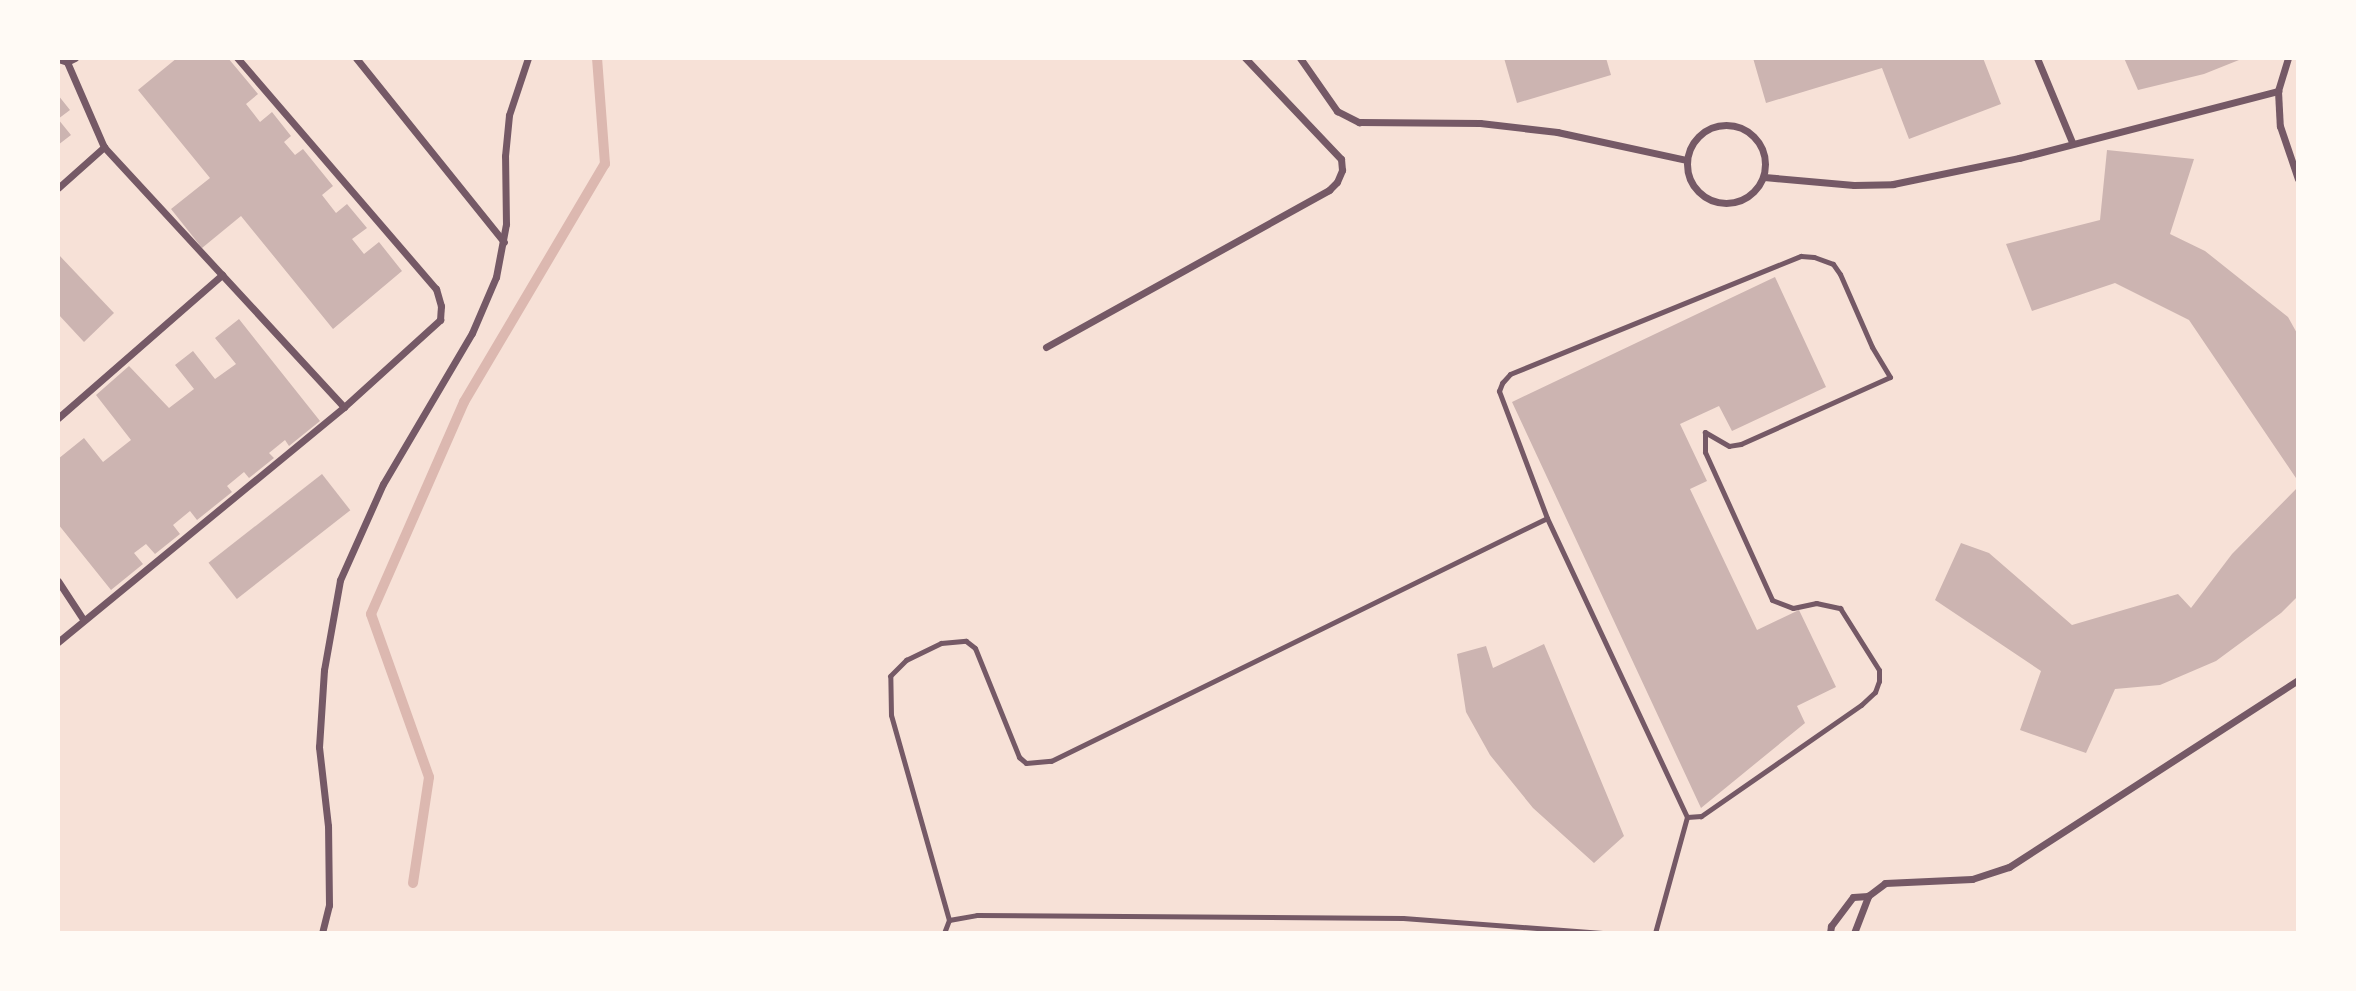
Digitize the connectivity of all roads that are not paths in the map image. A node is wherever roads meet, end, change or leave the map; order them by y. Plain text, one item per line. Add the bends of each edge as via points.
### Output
1 (75, 58) edge
2 (237, 58) edge
3 (356, 58) edge
4 (528, 58) edge
5 (1245, 58) edge
6 (1300, 58) edge
7 (2037, 58) edge
8 (2288, 58) edge
9 (58, 59) edge
10 (67, 62) junction
11 (2278, 91) junction
12 (2072, 142) junction
13 (104, 147) junction
14 (1687, 160) junction
15 (1764, 177) junction
16 (2298, 180) edge
17 (58, 188) edge
18 (504, 242) junction
19 (222, 275) junction
20 (1046, 347) dead end
21 (344, 407) junction
22 (58, 418) edge
23 (1547, 518) junction
24 (58, 581) edge
25 (83, 619) junction
26 (58, 642) edge
27 (2298, 680) edge
28 (1687, 817) junction
29 (1868, 896) junction
30 (949, 920) junction
31 (322, 933) edge
32 (944, 933) edge
33 (1602, 933) edge
34 (1655, 933) edge
35 (1830, 933) edge
36 (1854, 933) edge

1 - 10 street
2 - 21 street via 436,289 440,320
3 - 18 street
4 - 18 street via 509,115
5 - 20 street via 1341,159 1337,182
6 - 14 street via 1337,111 1359,122 1480,123 1558,132
7 - 12 street
8 - 11 street
9 - 10 street
10 - 13 street
11 - 12 street
11 - 16 street via 2280,127
12 - 15 street via 1893,184
13 - 17 street
13 - 19 street
14 - 15 street via 1693,185 1712,201 1724,204 1749,197
14 - 15 street via 1690,148 1709,129 1735,126 1747,131 1763,151
18 - 31 street via 496,277 472,333 383,484 340,580 324,670 319,747 328,826 329,905
19 - 21 street
19 - 22 street
21 - 25 street
23 - 28 lane
23 - 28 lane via 1502,403 1502,383 1510,374 1801,256 1833,264 1890,377 1741,444 1729,446 1705,432 1703,441 1772,600 1793,608 1816,603 1840,608 1879,670 1880,681 1861,705 1701,816
23 - 30 lane via 1051,761 1027,763 1014,750 975,648 966,641 941,643 906,660 890,677 891,715
24 - 25 street
25 - 26 street
27 - 29 street via 2009,867 1972,879 1885,883
28 - 34 lane
29 - 35 street via 1853,897 1830,926
29 - 36 street
30 - 32 lane
30 - 33 lane via 977,915 1403,918

